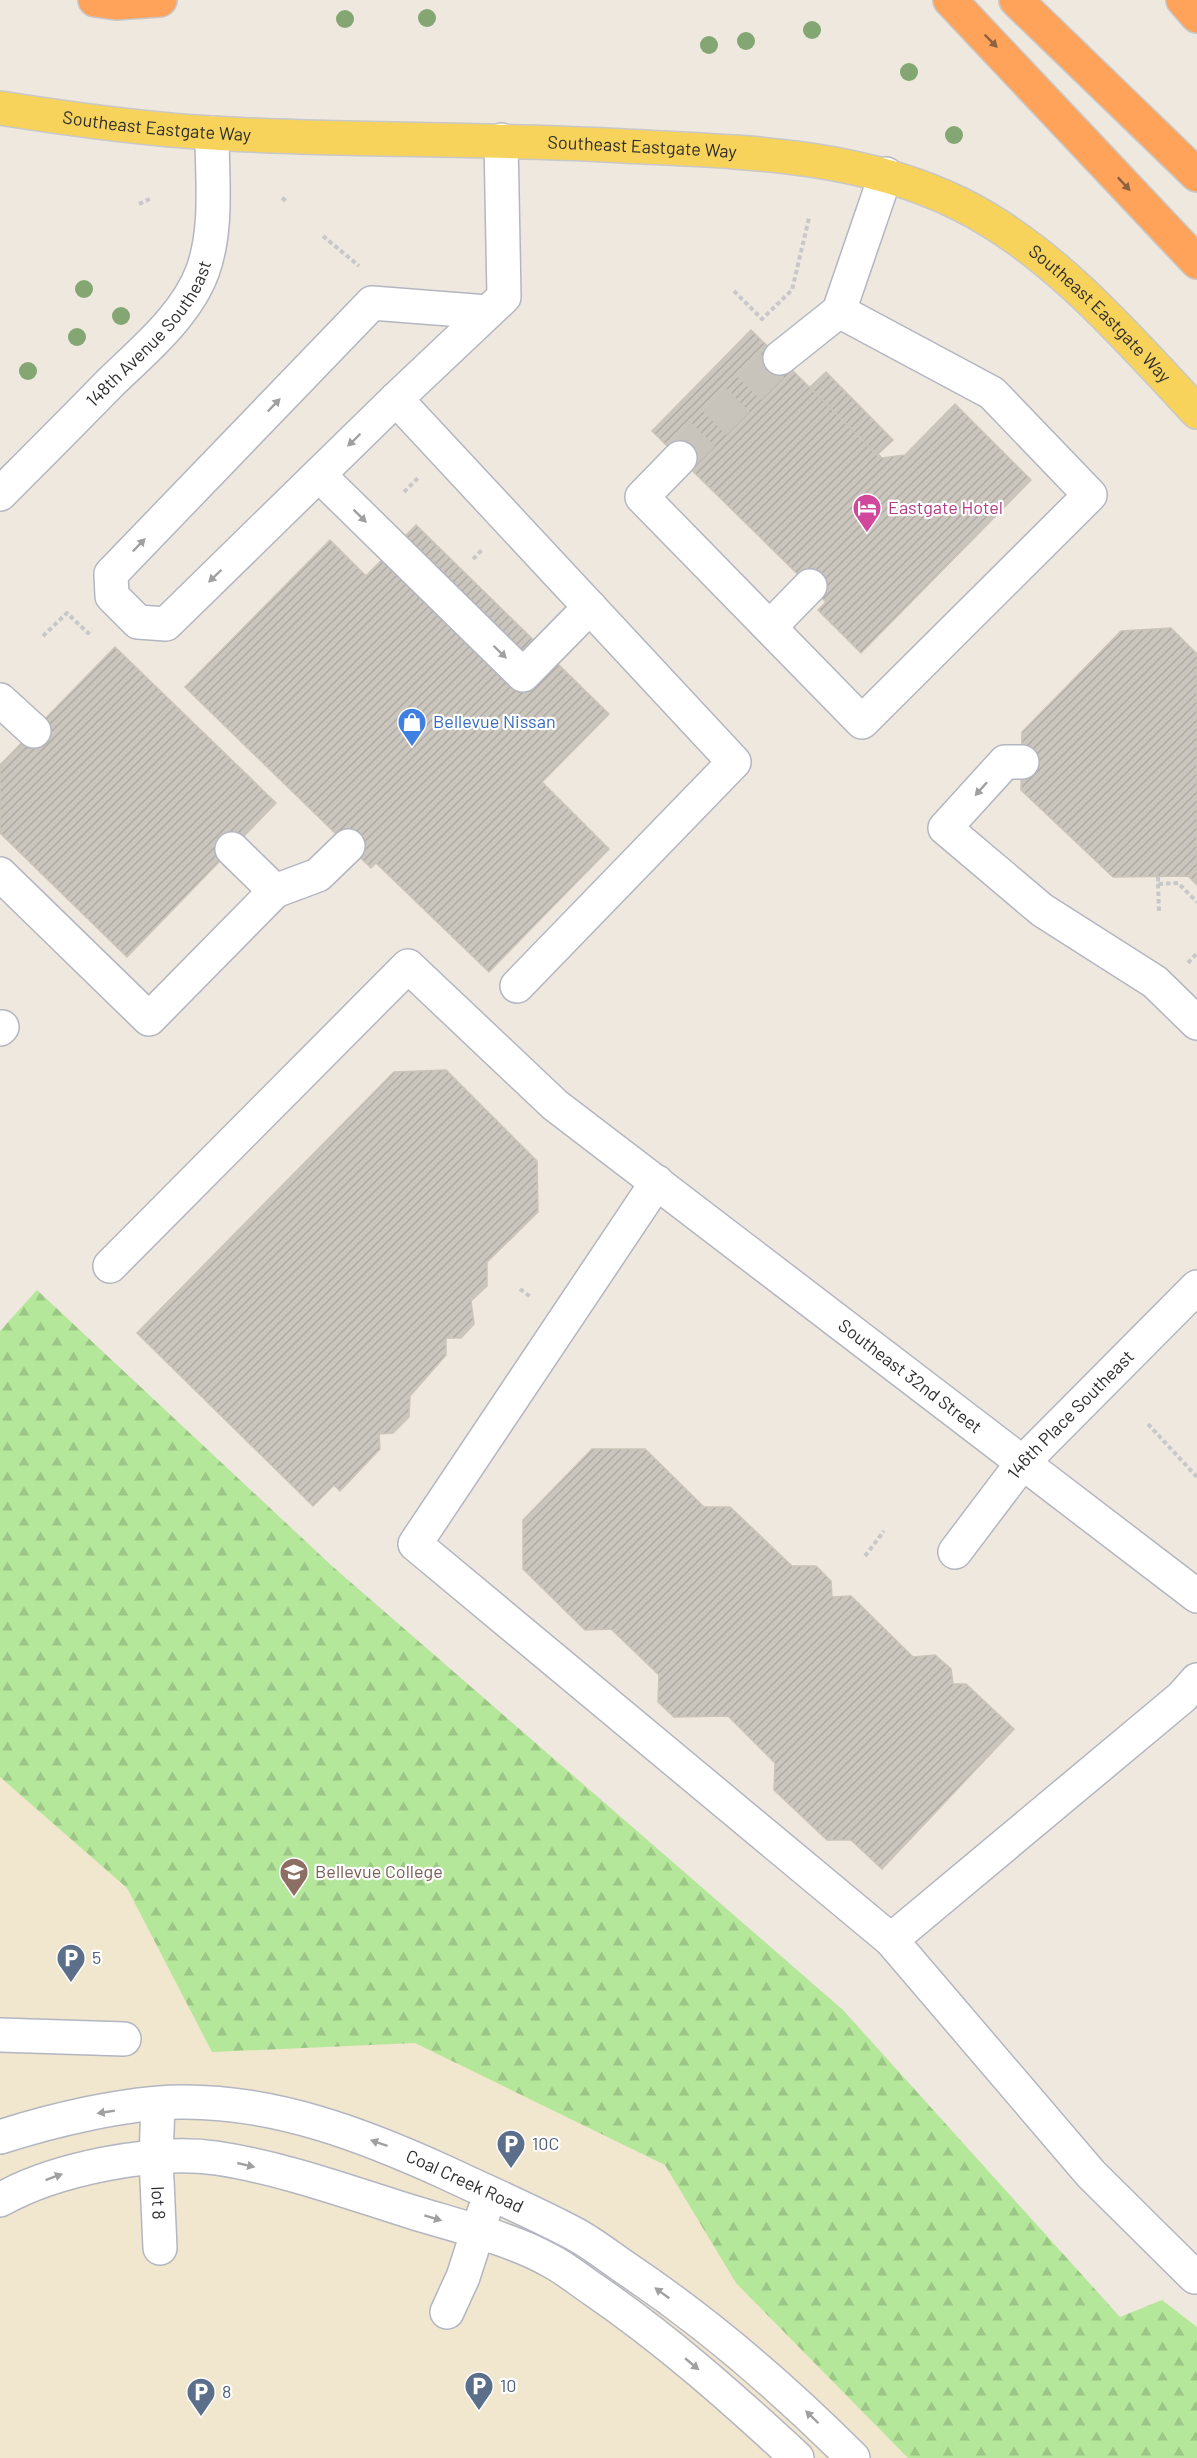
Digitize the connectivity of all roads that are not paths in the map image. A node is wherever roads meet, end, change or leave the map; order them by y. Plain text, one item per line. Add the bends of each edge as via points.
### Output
1 (95, 0) edge
2 (160, 0) edge
3 (950, 0) edge
4 (1016, 0) edge
5 (1048, 0) edge
6 (1183, 0) edge
7 (1197, 16) edge
8 (0, 108) edge
9 (212, 133) junction
10 (501, 140) junction
11 (1197, 165) edge
12 (886, 174) junction
13 (1197, 175) edge
14 (1197, 262) edge
15 (840, 311) junction
16 (487, 312) junction
17 (780, 358) tunnel mouth
18 (396, 399) junction
19 (1197, 412) edge
20 (680, 458) tunnel mouth
21 (319, 475) junction
22 (0, 494) edge
23 (810, 586) dead end
24 (590, 607) junction
25 (770, 627) junction
26 (0, 700) edge
27 (33, 731) dead end
28 (1022, 762) dead end
29 (348, 846) dead end
30 (232, 849) dead end
31 (0, 874) edge
32 (275, 891) junction
33 (517, 986) dead end
34 (1197, 1023) edge
35 (657, 1182) junction
36 (110, 1266) dead end
37 (1197, 1287) edge
38 (1023, 1462) junction
39 (955, 1552) dead end
40 (1197, 1596) edge
41 (1197, 1680) edge
42 (891, 1940) junction
43 (0, 2035) edge
44 (124, 2038) dead end
45 (158, 2104) junction
46 (0, 2137) edge
47 (156, 2158) junction
48 (490, 2193) junction
49 (0, 2200) edge
50 (478, 2232) junction
51 (160, 2248) dead end
52 (1197, 2275) edge
53 (447, 2312) dead end
54 (796, 2458) edge
55 (854, 2458) edge

1 - 2 highway
3 -> 14 highway
4 - 13 highway
5 - 11 highway
6 - 7 highway
8 - 9 main road, Southeast Eastgate Way via 104,124
9 - 10 main road, Southeast Eastgate Way
9 - 22 street, 148th Avenue Southeast via 210,245 202,273 158,336
10 - 12 main road, Southeast Eastgate Way via 774,154
10 - 16 street via 504,297
12 - 15 street
12 - 19 main road, Southeast Eastgate Way via 960,204 1020,240 1117,326
15 - 17 street
15 - 25 street via 992,393 1090,495 862,722
16 - 18 street
21 -> 16 street via 166,624 138,622 112,596 111,574 372,303
18 -> 21 street
18 - 24 street
20 - 25 street via 642,497
21 -> 24 street via 523,675
23 - 25 street
24 - 33 street via 734,762
26 - 27 street
28 -> 34 street via 1005,762 945,828 1042,910 1155,982
29 - 32 street via 318,875
30 - 32 street
31 - 32 street via 149,1019
35 - 36 street, Southeast 32nd Street via 555,1105 408,966
35 - 38 street, Southeast 32nd Street
35 - 42 street via 415,1544
37 - 38 street, 146th Place Southeast
38 - 39 street, 146th Place Southeast
38 - 40 street, Southeast 32nd Street
41 - 42 street via 1182,1697
42 - 52 street via 1091,2174
43 - 44 street
45 -> 46 street, Coal Creek Road via 50,2121
45 - 47 street, lot 8
48 -> 45 street, Coal Creek Road via 391,2147 308,2118 228,2105
49 -> 47 street via 70,2171
47 -> 50 street via 214,2158 291,2175
47 - 51 street, lot 8
48 - 50 street
55 -> 48 street, Coal Creek Road via 754,2365 661,2292 572,2232
50 - 53 street
50 -> 54 street via 548,2259 644,2324

